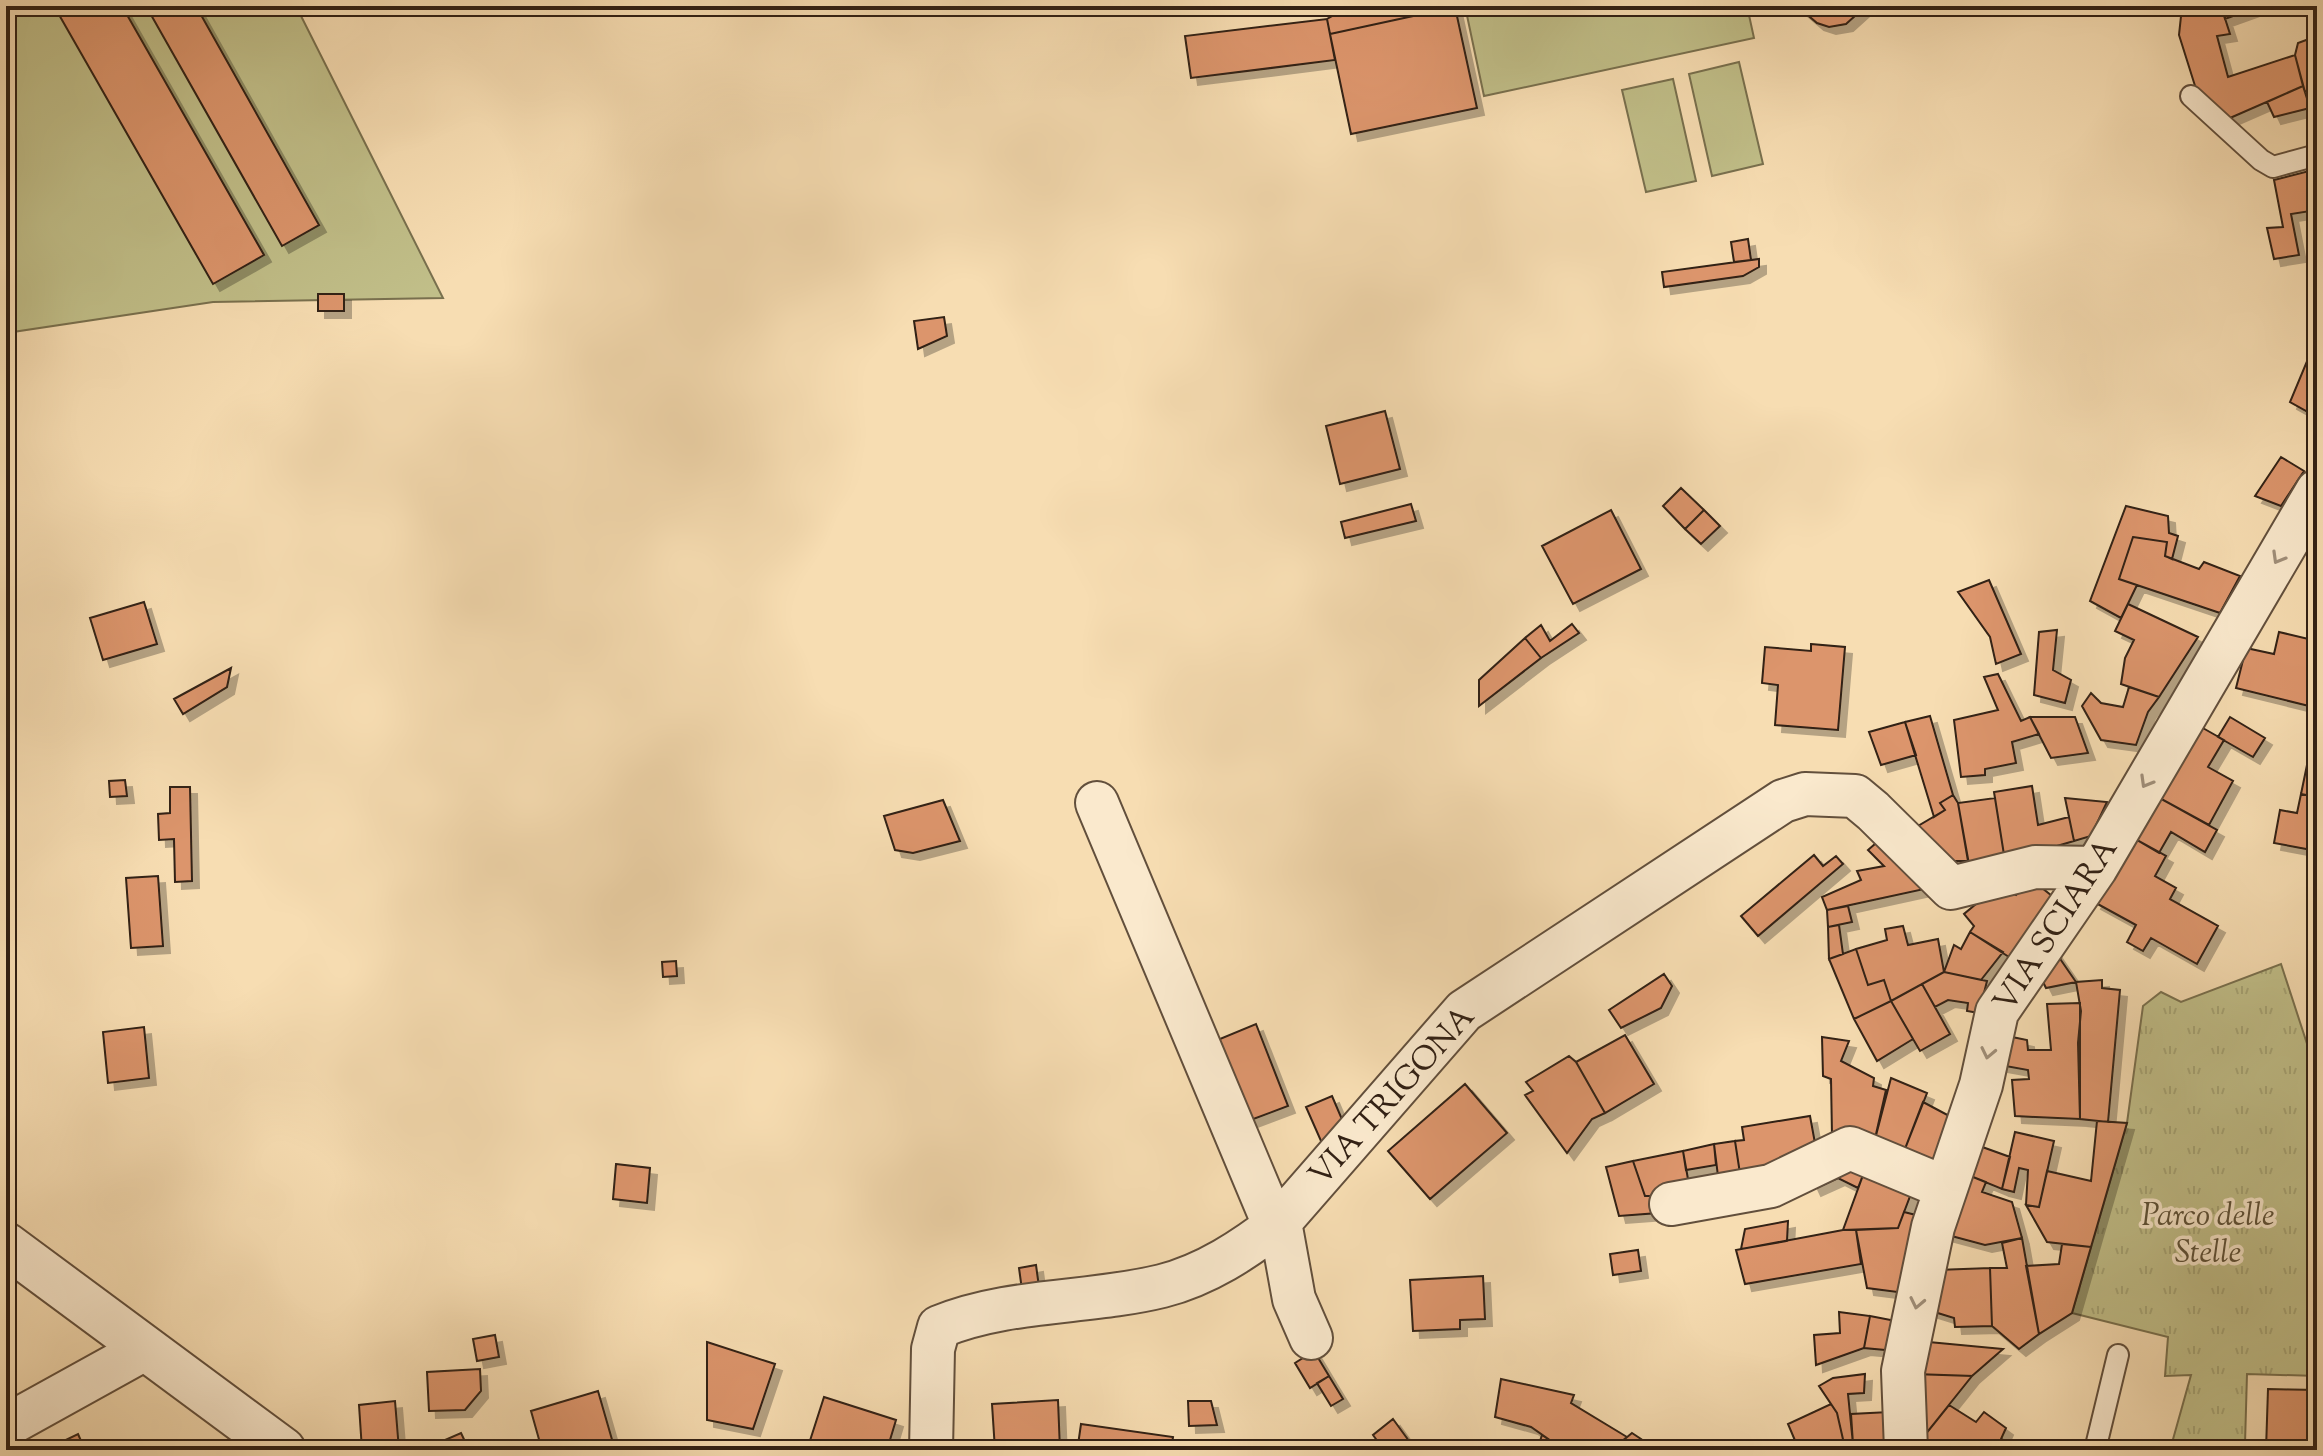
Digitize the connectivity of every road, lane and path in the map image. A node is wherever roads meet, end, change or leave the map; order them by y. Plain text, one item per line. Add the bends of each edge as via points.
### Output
1 (2191, 96) dead end
2 (2317, 155) edge
3 (2317, 491) edge
4 (1097, 803) dead end
5 (2096, 868) junction
6 (1946, 1188) junction
7 (1671, 1204) dead end
8 (1278, 1224) junction
9 (6, 1245) edge
10 (1311, 1338) dead end
11 (145, 1349) junction
12 (2118, 1355) dead end
13 (6, 1426) edge
14 (283, 1450) edge
15 (931, 1450) edge
16 (1906, 1450) edge
17 (2095, 1450) edge

1 - 2 lane via 2273,167
3 -> 5 street, VIA SCIARA
4 - 8 street
5 -> 6 street, VIA SCIARA via 1997,1012 1981,1085
5 - 8 street, VIA TRIGONA via 2035,867 1951,888 1855,796 1805,794 1783,801 1464,1011
6 - 7 street via 1850,1148 1771,1186
6 -> 16 street, VIA SCIARA via 1903,1371
8 - 10 street via 1294,1299
8 - 15 street, VIA TRIGONA via 1246,1249 1163,1285 970,1314 939,1327 933,1349
9 - 11 street
11 - 13 street
11 - 14 street
12 - 17 lane

